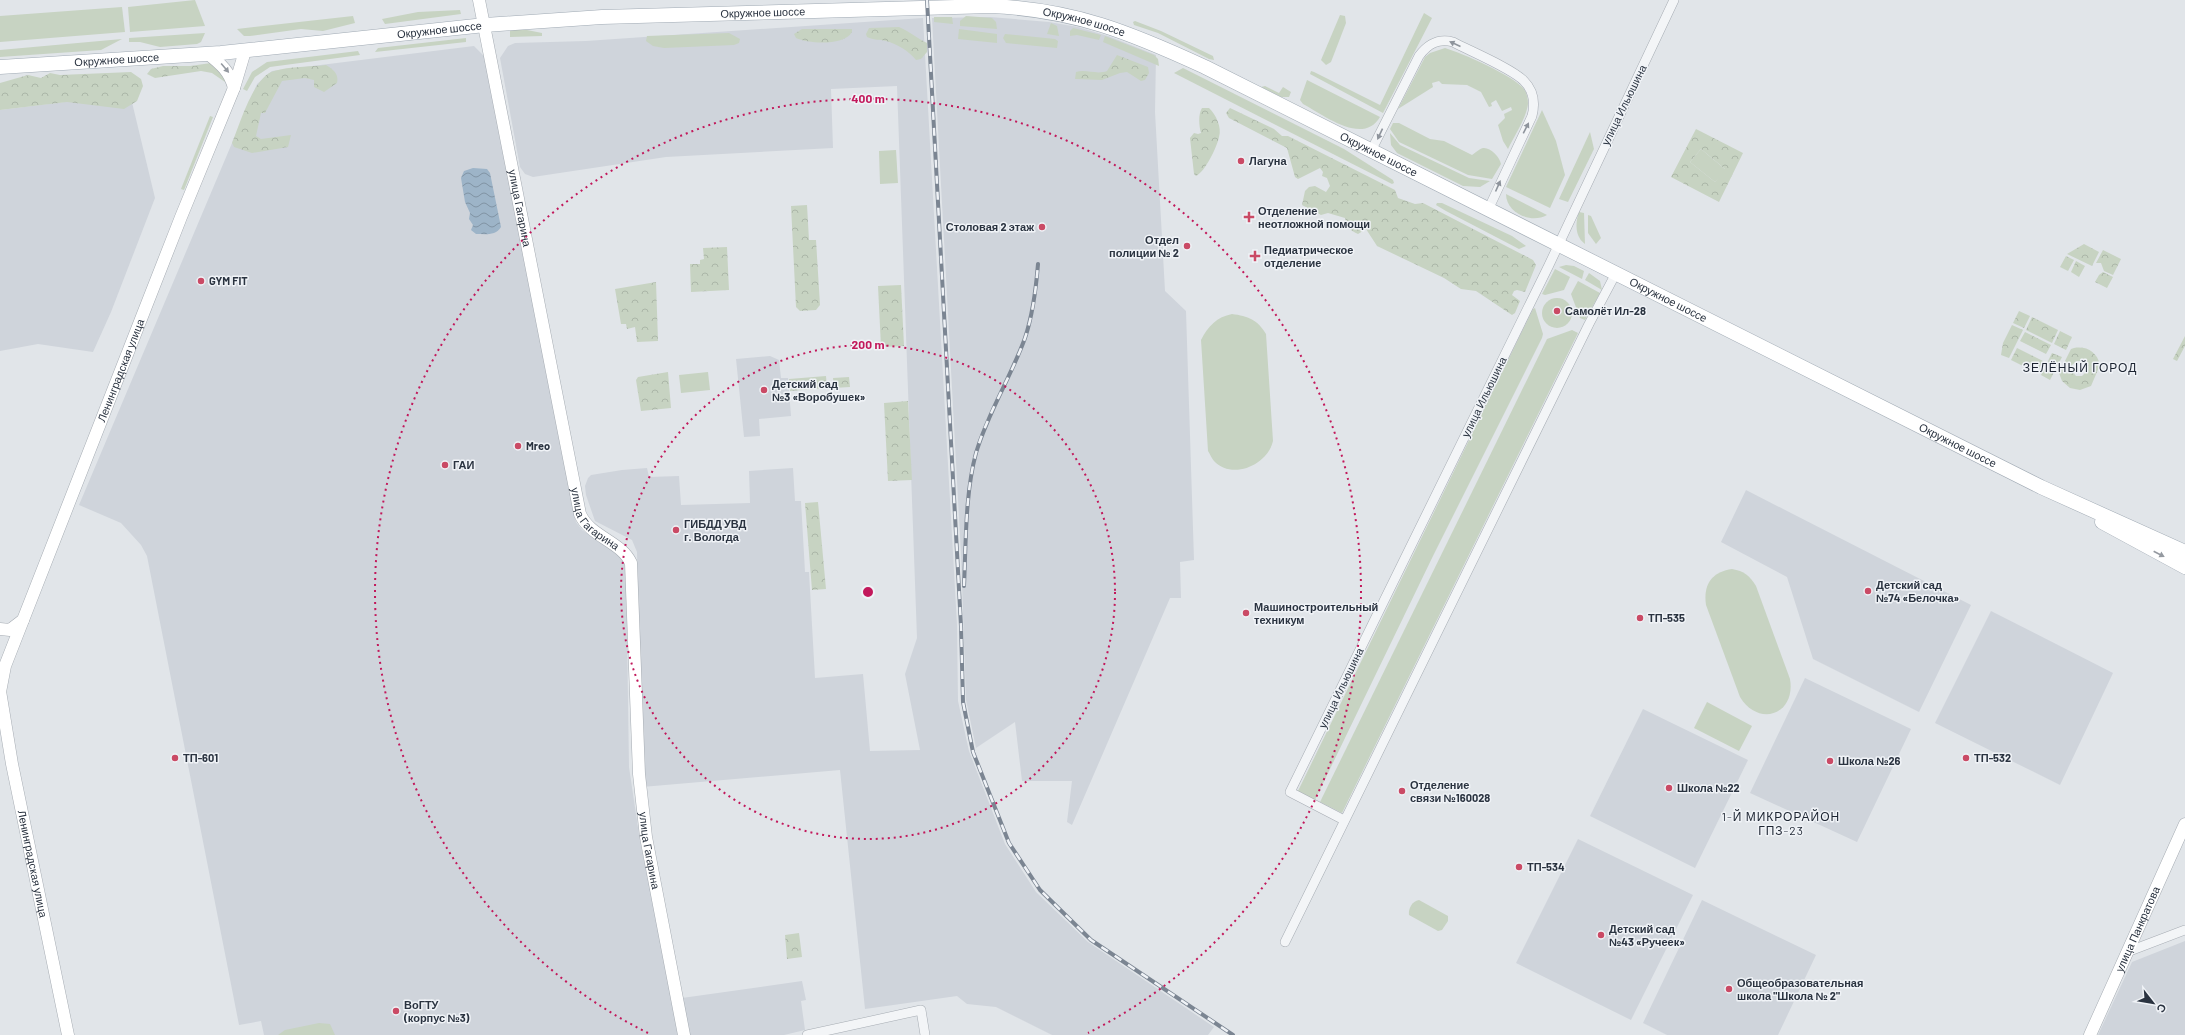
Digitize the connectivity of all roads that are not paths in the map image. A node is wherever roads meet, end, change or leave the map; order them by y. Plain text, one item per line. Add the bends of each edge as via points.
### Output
1 (479, 0) edge
2 (1674, 0) edge
3 (485, 25) junction
4 (245, 51) junction
5 (208, 54) junction
6 (0, 67) edge
7 (234, 88) junction
8 (1371, 151) junction
9 (1488, 210) junction
10 (1558, 246) junction
11 (1615, 275) junction
12 (2041, 487) junction
13 (2185, 552) edge
14 (2185, 567) edge
15 (24, 619) junction
16 (0, 630) edge
17 (0, 692) edge
18 (1, 712) edge
19 (4, 738) edge
20 (1344, 820) junction
21 (2185, 824) edge
22 (2185, 930) edge
23 (1285, 942) dead end
24 (2127, 952) junction
25 (68, 1035) edge
26 (684, 1035) edge
27 (808, 1035) edge
28 (925, 1035) edge
29 (2090, 1035) edge

1 - 3 main road, улица Гагарина
2 - 10 street, улица Ильюшина
3 - 4 main road, Окружное шоссе
3 - 8 main road, Окружное шоссе via 602,17 927,7 991,6 1051,12 1105,25 1147,40
3 - 26 main road, улица Гагарина via 580,514 590,529 624,553 631,563 639,774 646,837
4 - 5 main road, Окружное шоссе
4 - 7 main road, Ленинградская улица
5 - 6 main road, Окружное шоссе
5 -> 7 main road via 227,70
7 - 15 main road, Ленинградская улица
8 - 9 main road, Окружное шоссе
9 -> 8 street via 1532,116 1534,101 1529,87 1518,76 1452,42 1434,42 1423,50
9 - 10 main road, Окружное шоссе
10 - 11 main road, Окружное шоссе
10 - 20 street, улица Ильюшина via 1290,792
11 - 12 main road, Окружное шоссе
11 - 20 street
12 - 13 main road, Окружное шоссе
12 -> 14 main road, Окружное шоссе
15 - 16 main road via 17,627
15 - 17 main road, Ленинградская улица via 5,666
17 - 18 main road, Ленинградская улица
18 - 19 main road, Ленинградская улица
19 - 25 main road, Ленинградская улица
20 - 23 street
21 - 24 main road, улица Панкратова
22 - 24 street
24 - 29 main road, улица Панкратова
27 - 28 street via 921,1010

